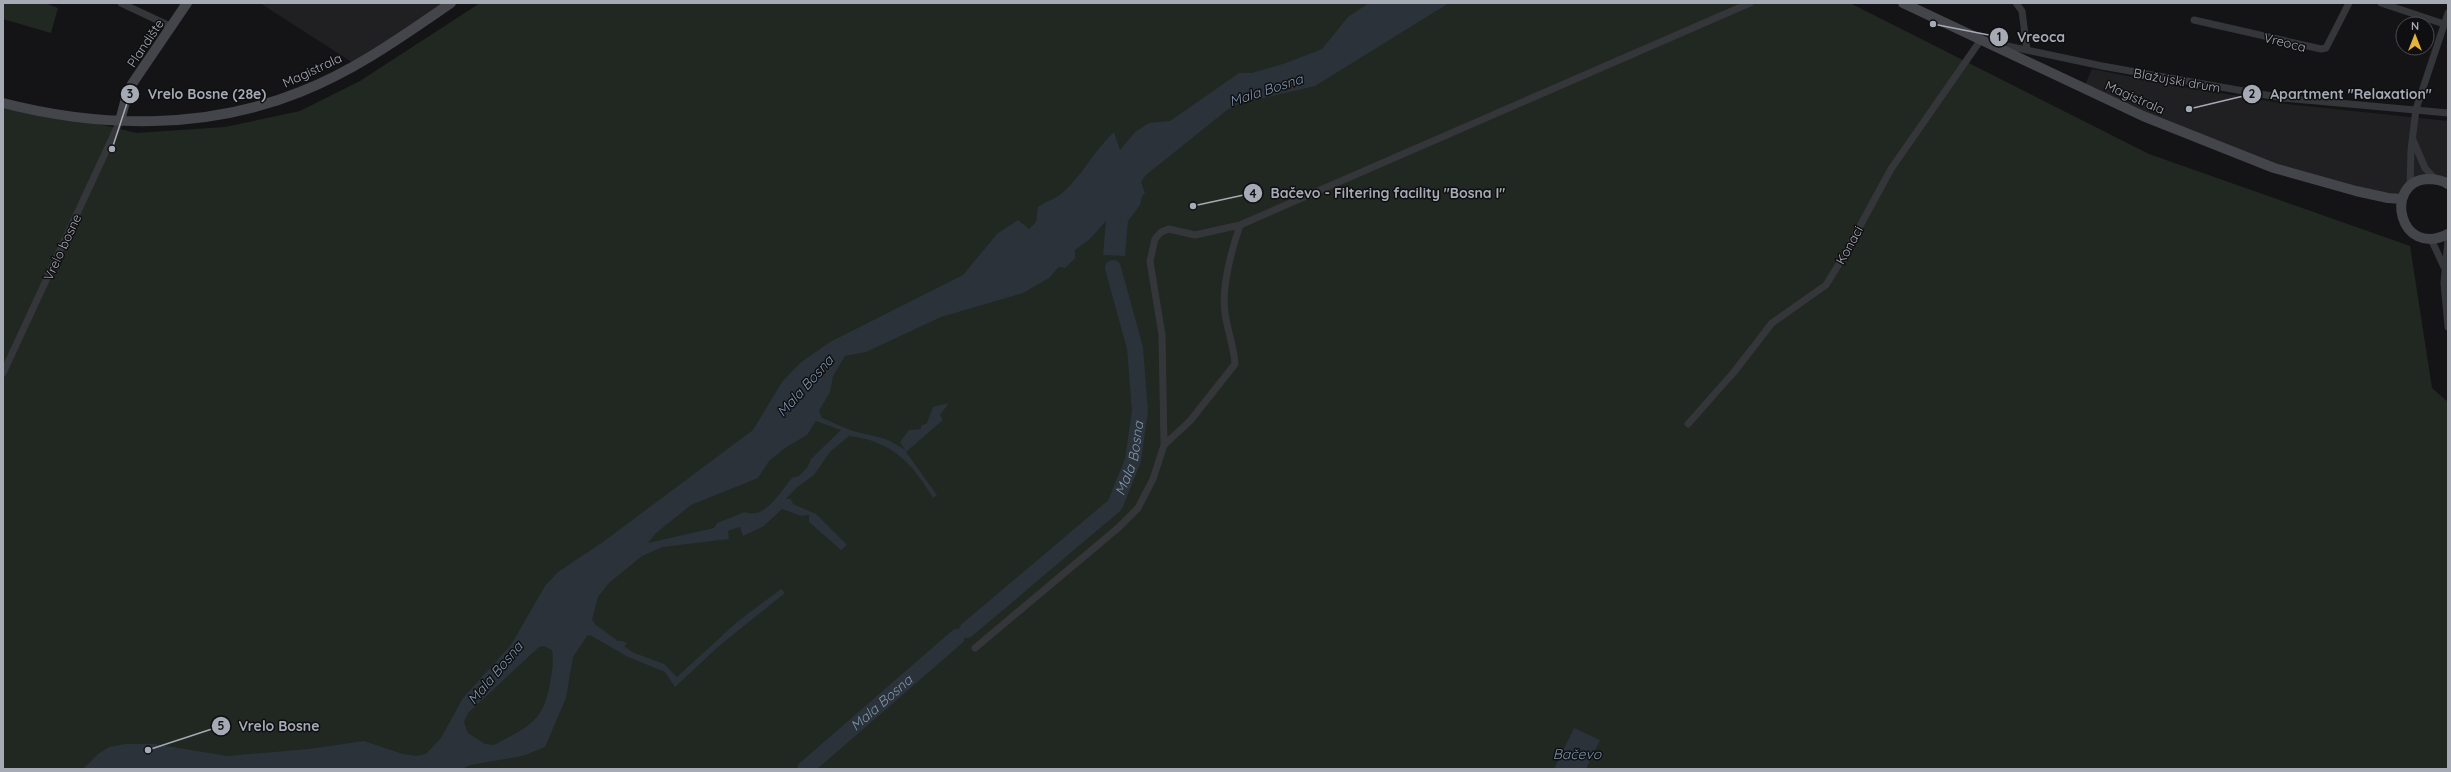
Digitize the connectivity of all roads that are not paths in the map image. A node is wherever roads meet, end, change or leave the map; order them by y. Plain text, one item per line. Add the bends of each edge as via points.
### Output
1 (122, 3) edge
2 (187, 3) edge
3 (451, 3) edge
4 (1750, 3) edge
5 (1903, 3) edge
6 (2016, 3) edge
7 (2349, 3) edge
8 (2380, 3) edge
9 (2448, 13) edge
10 (2194, 20) dead end
11 (2444, 24) junction
12 (172, 27) junction
13 (1980, 41) junction
14 (2027, 50) junction
15 (3, 104) edge
16 (2416, 109) junction
17 (2448, 113) edge
18 (120, 121) junction
19 (2413, 140) junction
20 (2436, 179) junction
21 (2448, 184) edge
22 (2410, 187) junction
23 (2401, 203) junction
24 (1240, 225) junction
25 (2448, 234) edge
26 (2431, 240) junction
27 (2448, 240) edge
28 (2444, 267) junction
29 (2448, 327) edge
30 (3, 373) edge
31 (1688, 424) dead end
32 (1164, 445) junction
33 (975, 648) dead end

1 - 12 street
2 - 12 main road, Plandište
3 - 18 main road, Magistrala via 384,49 301,92 249,110 198,119
4 - 24 street
5 - 13 main road, Magistrala
6 - 14 street via 2022,11
7 - 10 street, Vreoca via 2331,42 2322,49
8 - 11 street
9 - 11 street
11 - 16 street
12 - 18 main road, Plandište via 132,84
13 - 14 street, Blažujski drum
13 - 23 main road, Magistrala via 2143,116 2274,168
13 - 31 street, Konaci via 1891,169 1826,285 1772,322 1734,372
14 - 16 street, Blažujski drum via 2278,98
15 - 18 main road, Magistrala
16 - 17 street, Blažujski drum
16 - 19 street
18 - 30 street, Vrelo bosne
19 - 20 street via 2425,168
19 - 22 street
20 - 21 main road
20 - 22 main road via 2425,179
22 - 23 main road
23 - 26 main road via 2402,218 2413,233
24 - 32 street via 1232,249 1225,312 1234,348 1235,364 1190,421
24 - 32 street via 1195,235 1169,229 1161,232 1155,239 1150,261 1162,336
25 - 26 main road
26 - 28 street
27 - 28 street
28 - 29 street via 2444,304
32 - 33 street via 1153,479 1138,508 1118,528

